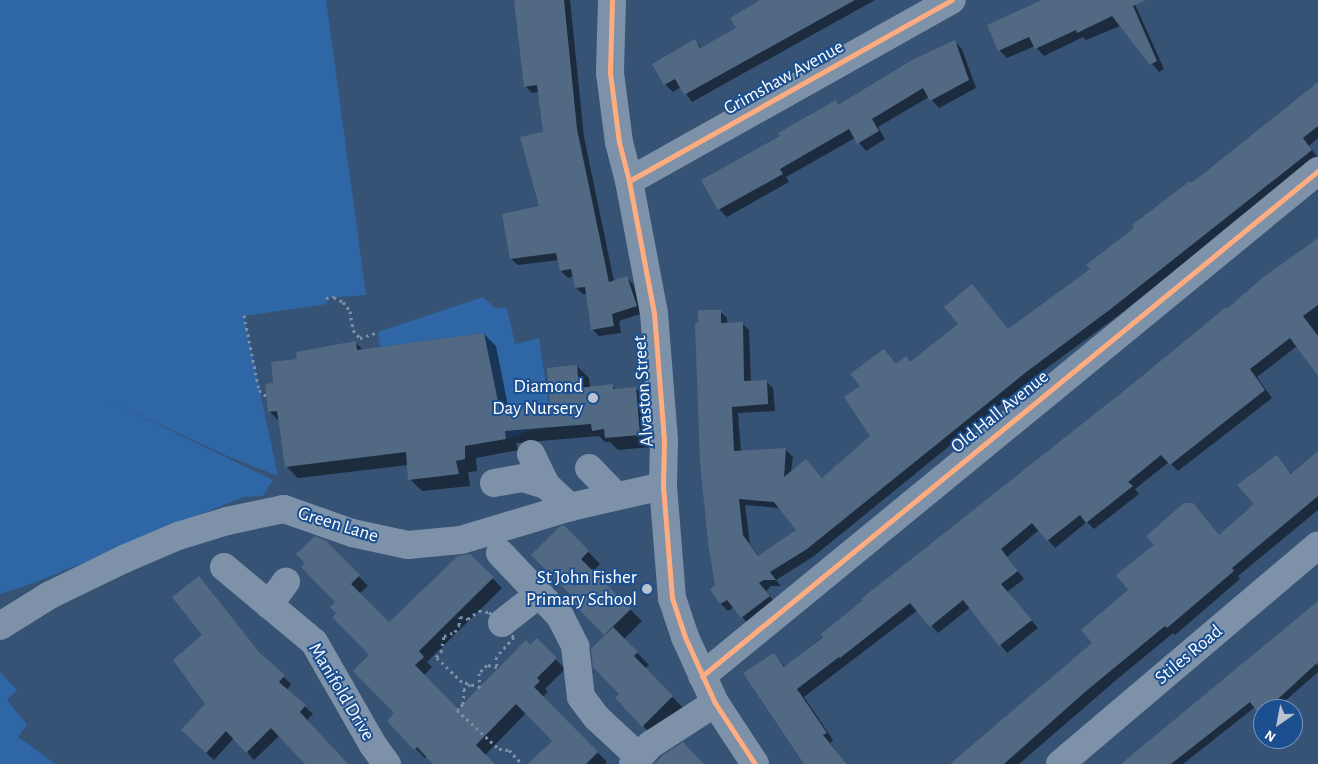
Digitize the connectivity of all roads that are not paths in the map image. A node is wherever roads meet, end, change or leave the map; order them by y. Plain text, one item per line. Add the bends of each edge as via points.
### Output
1 (612, 0) edge
2 (952, 0) edge
3 (1318, 171) edge
4 (629, 181) junction
5 (531, 454) dead end
6 (589, 468) dead end
7 (494, 483) dead end
8 (546, 485) junction
9 (663, 486) junction
10 (616, 496) junction
11 (557, 511) junction
12 (1318, 546) edge
13 (500, 553) dead end
14 (224, 567) dead end
15 (286, 582) dead end
16 (539, 594) junction
17 (269, 605) junction
18 (502, 623) road end
19 (0, 626) edge
20 (702, 676) junction
21 (715, 703) junction
22 (636, 760) edge
23 (387, 764) edge
24 (755, 764) edge
25 (1060, 764) edge

1 - 4 street, Alvaston Street via 610,73 619,142
2 - 4 street, Grimshaw Avenue
3 - 20 street, Old Hall Avenue
4 - 9 street, Alvaston Street via 654,313 664,441
5 - 8 street
6 - 10 street
7 - 8 street via 523,478
8 - 11 street
9 - 10 street, Green Lane
9 - 20 street, Alvaston Street via 672,598
10 - 11 street, Green Lane
11 - 19 street, Green Lane via 461,540 408,545 352,533 284,509 178,536 50,595
12 - 25 street, Stiles Road
13 - 16 street
14 - 17 street, Manifold Drive
15 - 17 street
16 - 18 street
16 - 22 street via 560,616 575,646 582,697
17 - 23 street, Manifold Drive via 314,642
20 - 21 street, Alvaston Street
21 - 22 street via 650,745
21 - 24 street, Alvaston Street

